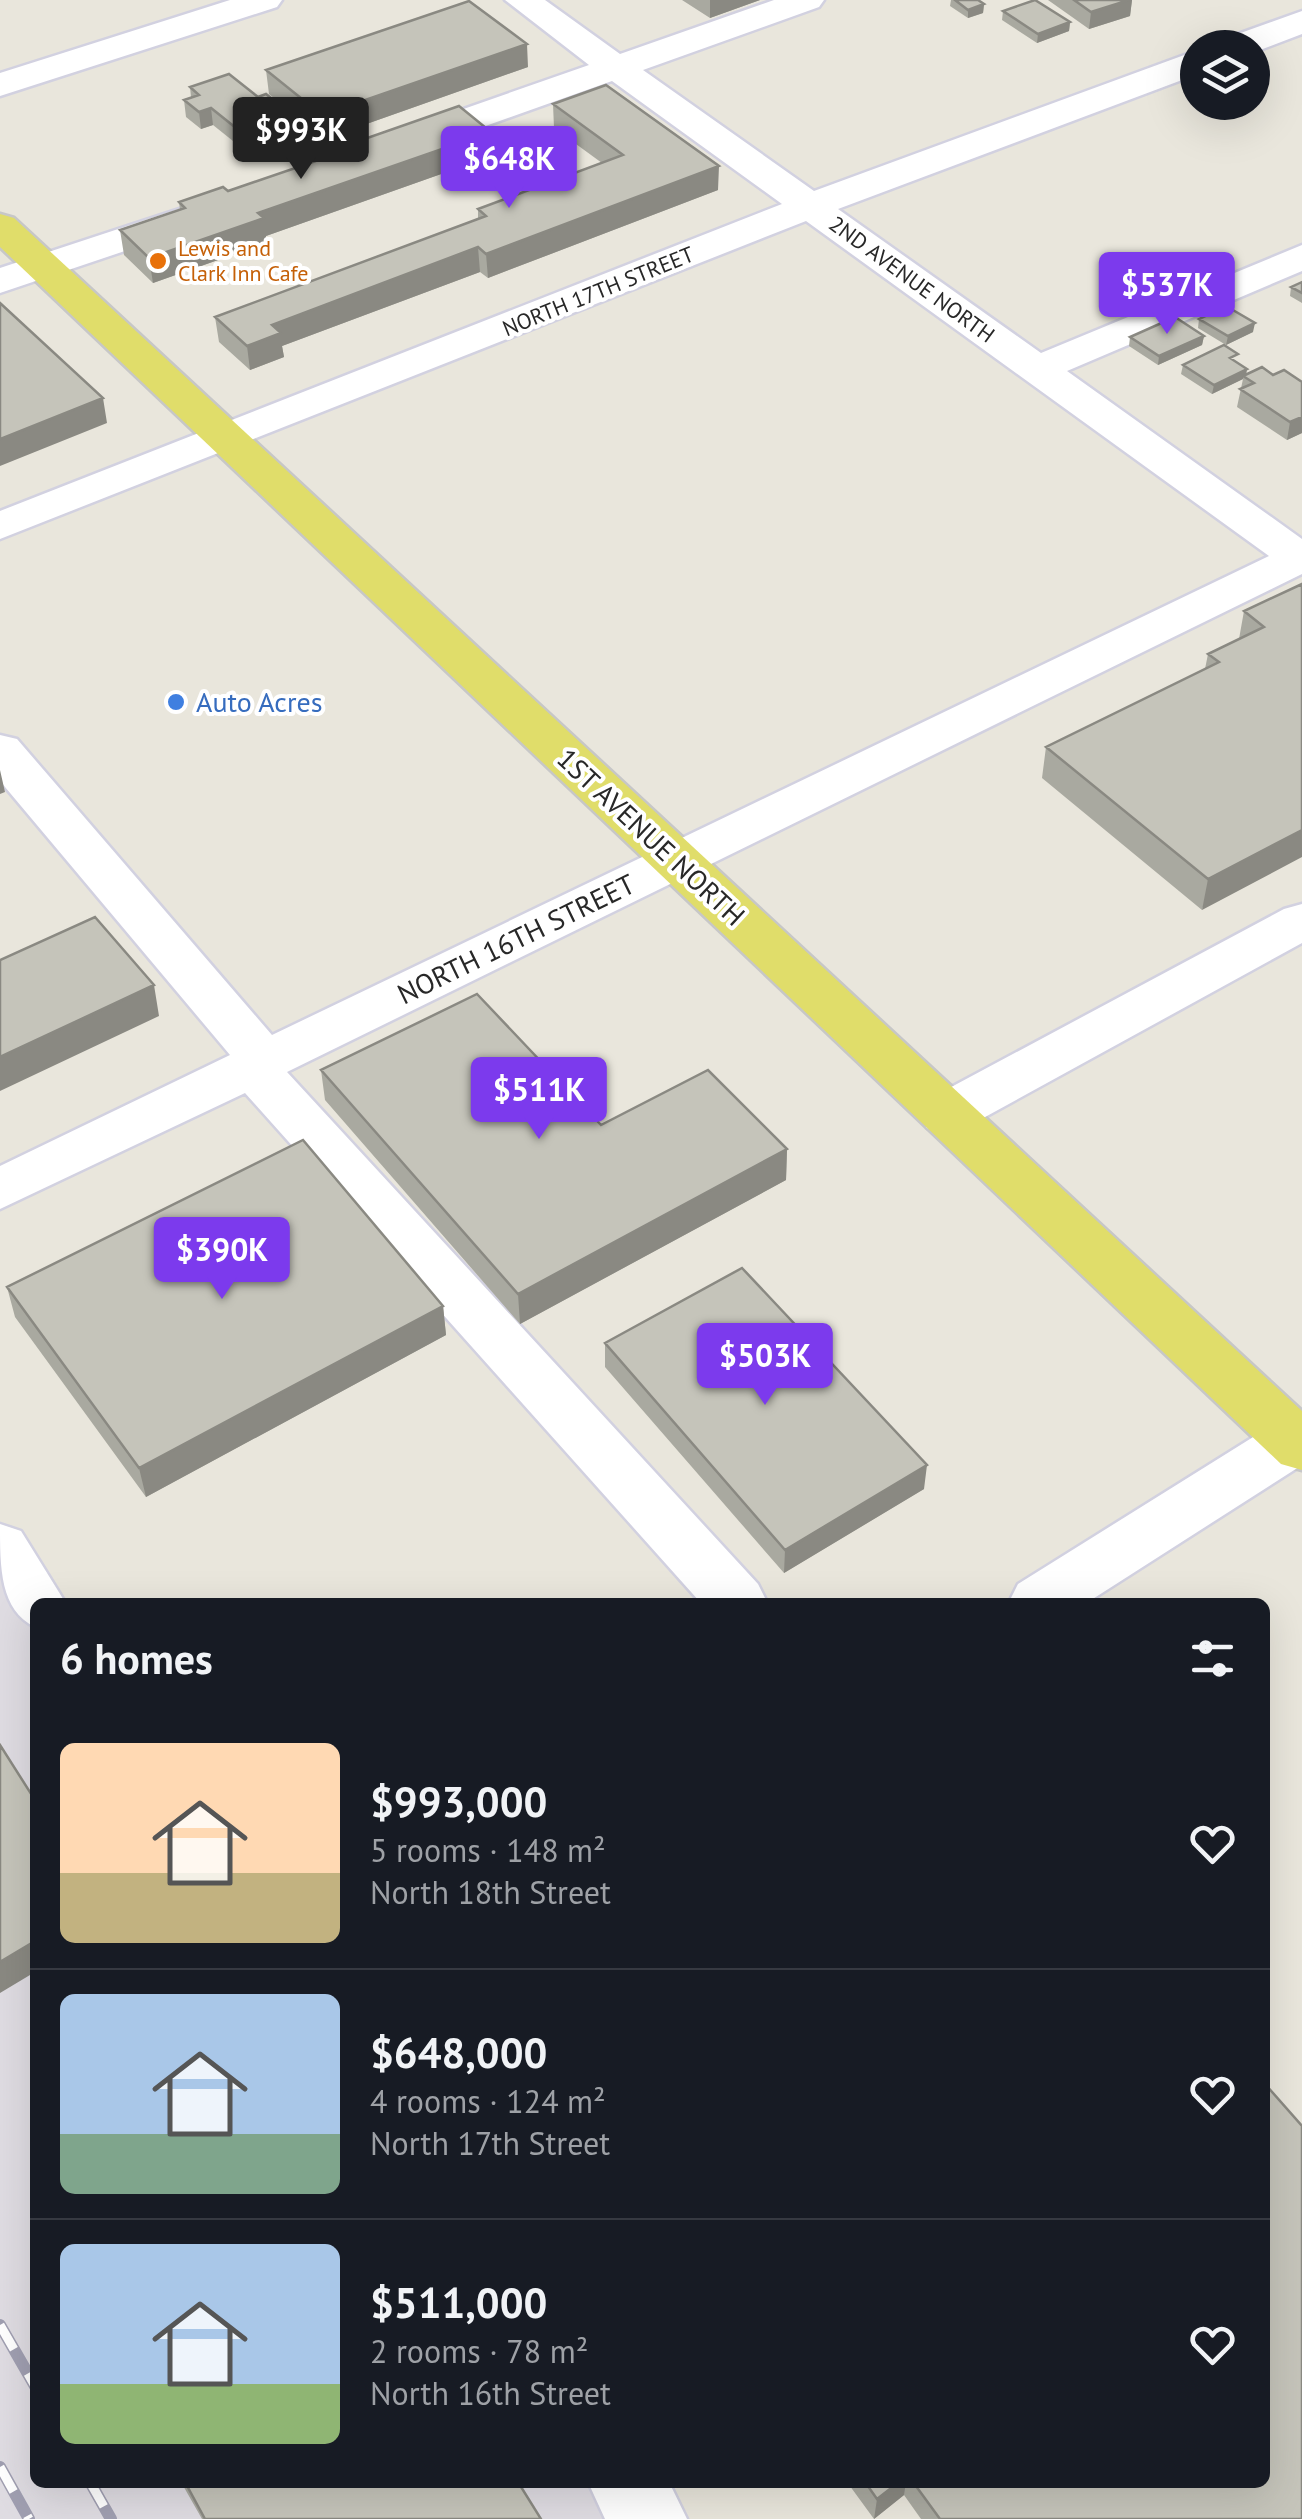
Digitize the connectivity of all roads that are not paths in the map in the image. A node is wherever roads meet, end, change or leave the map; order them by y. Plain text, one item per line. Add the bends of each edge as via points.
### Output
1 (265, 0) edge
2 (522, 0) edge
3 (807, 0) edge
4 (1293, 0) edge
5 (1302, 5) edge
6 (1302, 22) edge
7 (1270, 34) edge
8 (617, 68) junction
9 (1180, 68) edge
10 (0, 85) edge
11 (374, 153) edge
12 (226, 204) edge
13 (810, 206) junction
14 (0, 226) edge
15 (1302, 256) edge
16 (21, 274) edge
17 (1037, 368) junction
18 (227, 439) junction
19 (0, 526) edge
20 (1302, 558) edge
21 (0, 750) edge
22 (676, 860) junction
23 (1302, 922) edge
24 (258, 1064) junction
25 (946, 1114) junction
26 (0, 1189) edge
27 (1299, 1440) edge
28 (0, 1550) edge
29 (33, 1598) edge
30 (734, 1598) edge
31 (1045, 1598) edge
32 (629, 2488) edge
33 (649, 2519) edge

1 - 10 street
2 - 8 street, 2ND AVENUE NORTH
3 - 8 street
4 - 5 street
6 - 7 street
8 - 11 street
8 - 13 street, 2ND AVENUE NORTH
9 - 13 street, NORTH 17TH STREET
12 - 16 street
13 - 17 street, 2ND AVENUE NORTH
13 - 18 street, NORTH 17TH STREET
14 - 16 main road, 1ST AVENUE NORTH
15 - 17 street
16 - 18 main road, 1ST AVENUE NORTH
17 - 20 street, 2ND AVENUE NORTH
18 - 19 street, NORTH 17TH STREET
18 - 22 main road, 1ST AVENUE NORTH
20 - 22 street, NORTH 16TH STREET
21 - 24 street
22 - 24 street, NORTH 16TH STREET
22 - 25 main road, 1ST AVENUE NORTH
23 - 25 street
24 - 26 street, NORTH 16TH STREET
24 - 30 street
25 - 27 main road, 1ST AVENUE NORTH
27 - 31 street
28 - 29 street
32 - 33 street

